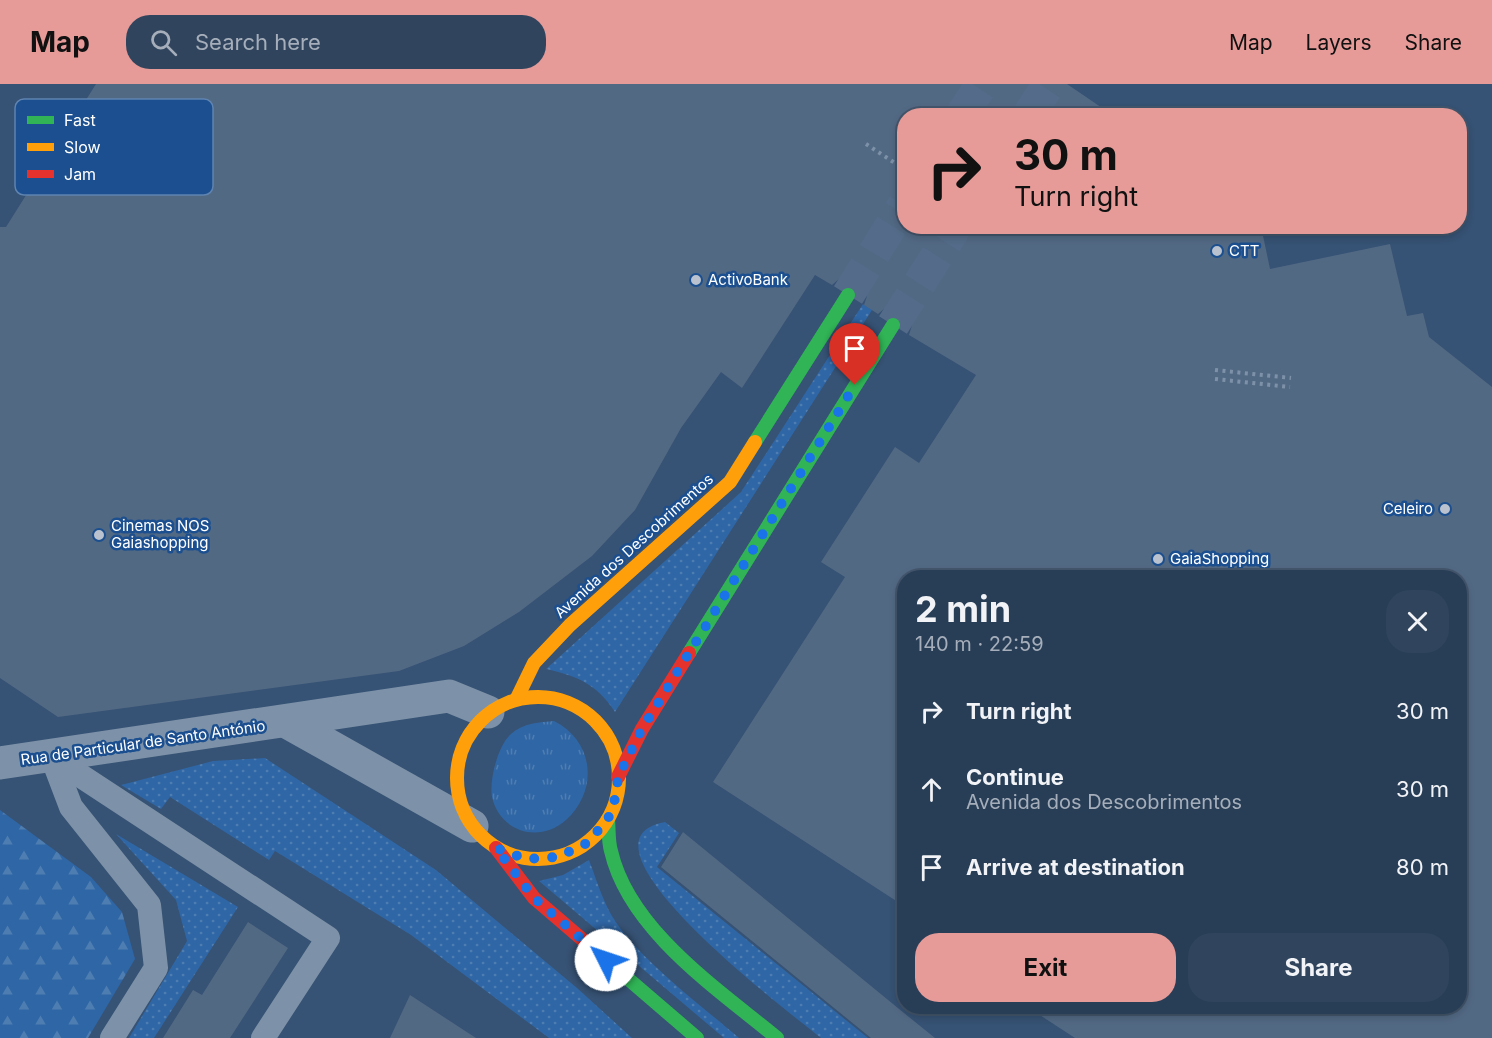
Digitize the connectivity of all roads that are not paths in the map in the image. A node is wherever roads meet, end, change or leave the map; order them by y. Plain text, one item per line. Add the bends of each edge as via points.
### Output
1 (848, 295) tunnel mouth
2 (893, 325) tunnel mouth
3 (503, 705) junction
4 (287, 722) junction
5 (52, 757) junction
6 (0, 763) edge
7 (618, 777) junction
8 (608, 819) junction
9 (472, 826) junction
10 (496, 848) junction
11 (112, 1038) edge
12 (263, 1038) edge
13 (696, 1038) edge
14 (777, 1038) edge

1 - 3 main road, Avenida dos Descobrimentos via 730,482 570,625 534,663
2 - 7 main road via 648,719
3 - 4 street, Rua de Particular de Santo António via 448,696
3 - 7 main road via 549,696 579,707 603,728 617,757
3 - 9 main road via 467,736 457,785
4 - 5 street, Rua de Particular de Santo António
4 - 9 street, Rua de Particular de Santo António
5 - 6 street, Rua de Particular de Santo António
5 - 11 lane via 71,807 149,905 156,968
5 - 12 lane via 328,938
7 - 8 main road
8 - 10 main road via 587,843 558,857 526,859
8 - 14 main road via 611,855 634,901 670,947
9 - 10 main road
10 - 13 main road via 534,898

